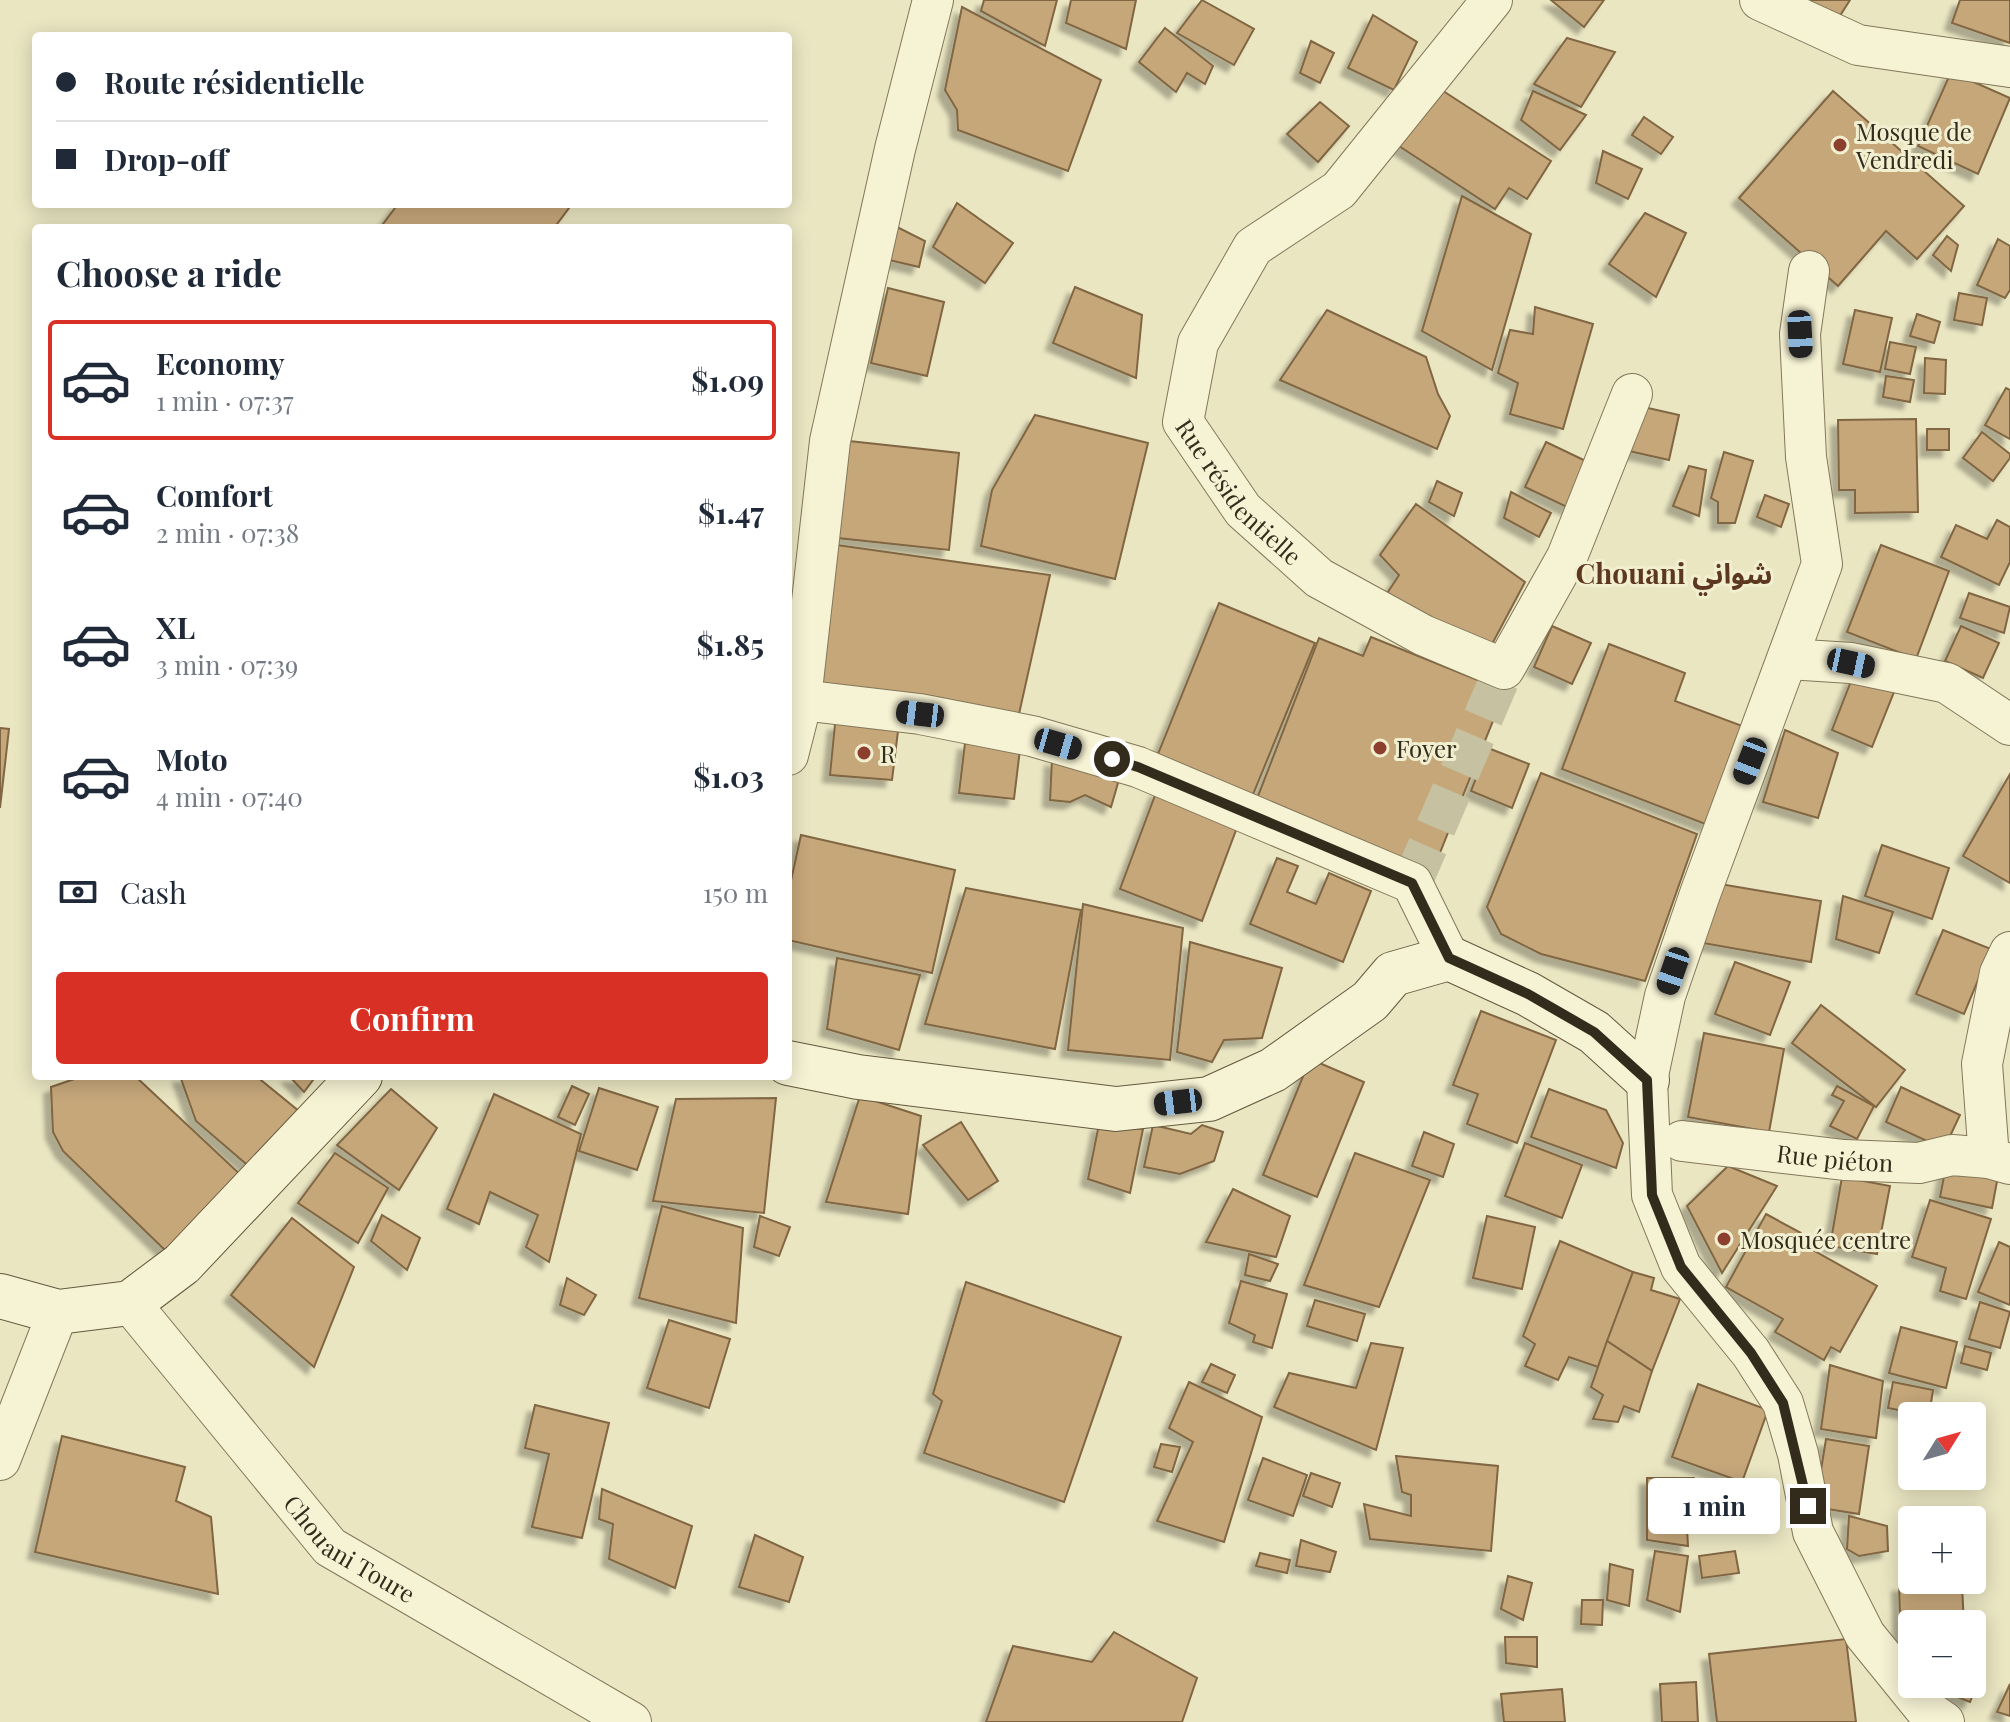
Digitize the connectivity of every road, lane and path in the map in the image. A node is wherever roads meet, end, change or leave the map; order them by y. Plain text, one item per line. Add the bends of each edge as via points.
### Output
1 (933, 0) edge
2 (1492, 0) edge
3 (1760, 0) edge
4 (2010, 67) edge
5 (1809, 271) dead end
6 (1632, 394) dead end
7 (1788, 659) junction
8 (801, 700) junction
9 (2010, 725) edge
10 (792, 738) edge
11 (2010, 952) edge
12 (1449, 958) junction
13 (792, 1064) edge
14 (356, 1080) edge
15 (1647, 1080) junction
16 (1682, 1141) dead end
17 (2000, 1161) edge
18 (0, 1296) edge
19 (130, 1303) junction
20 (58, 1312) junction
21 (0, 1460) edge
22 (631, 1722) edge
23 (1944, 1722) edge

1 - 8 street via 830,441
2 - 6 street, Rue résidentielle via 1339,190 1253,247 1198,343 1183,422 1243,510 1319,578 1423,635 1504,669 1567,557
3 - 4 street via 1858,45
5 - 7 street via 1800,334 1806,457 1822,564
7 - 9 street via 1851,663 1947,683
7 - 15 street via 1665,996
8 - 10 street
8 - 12 street via 920,714 1032,736 1138,767 1412,883
11 - 17 street via 2000,973 1982,1064
12 - 13 street via 1393,974 1370,1001 1273,1070 1209,1099 1116,1109
12 - 15 street via 1594,1032
14 - 19 street via 182,1264
15 - 23 street via 1652,1195 1681,1267 1751,1353 1783,1403 1813,1532 1865,1635 1925,1709
16 - 17 street, Rue piéton via 1844,1160 1919,1163 1952,1155
18 - 20 street
19 - 20 street
19 - 22 street, Chouani Toure via 330,1547
20 - 21 street

